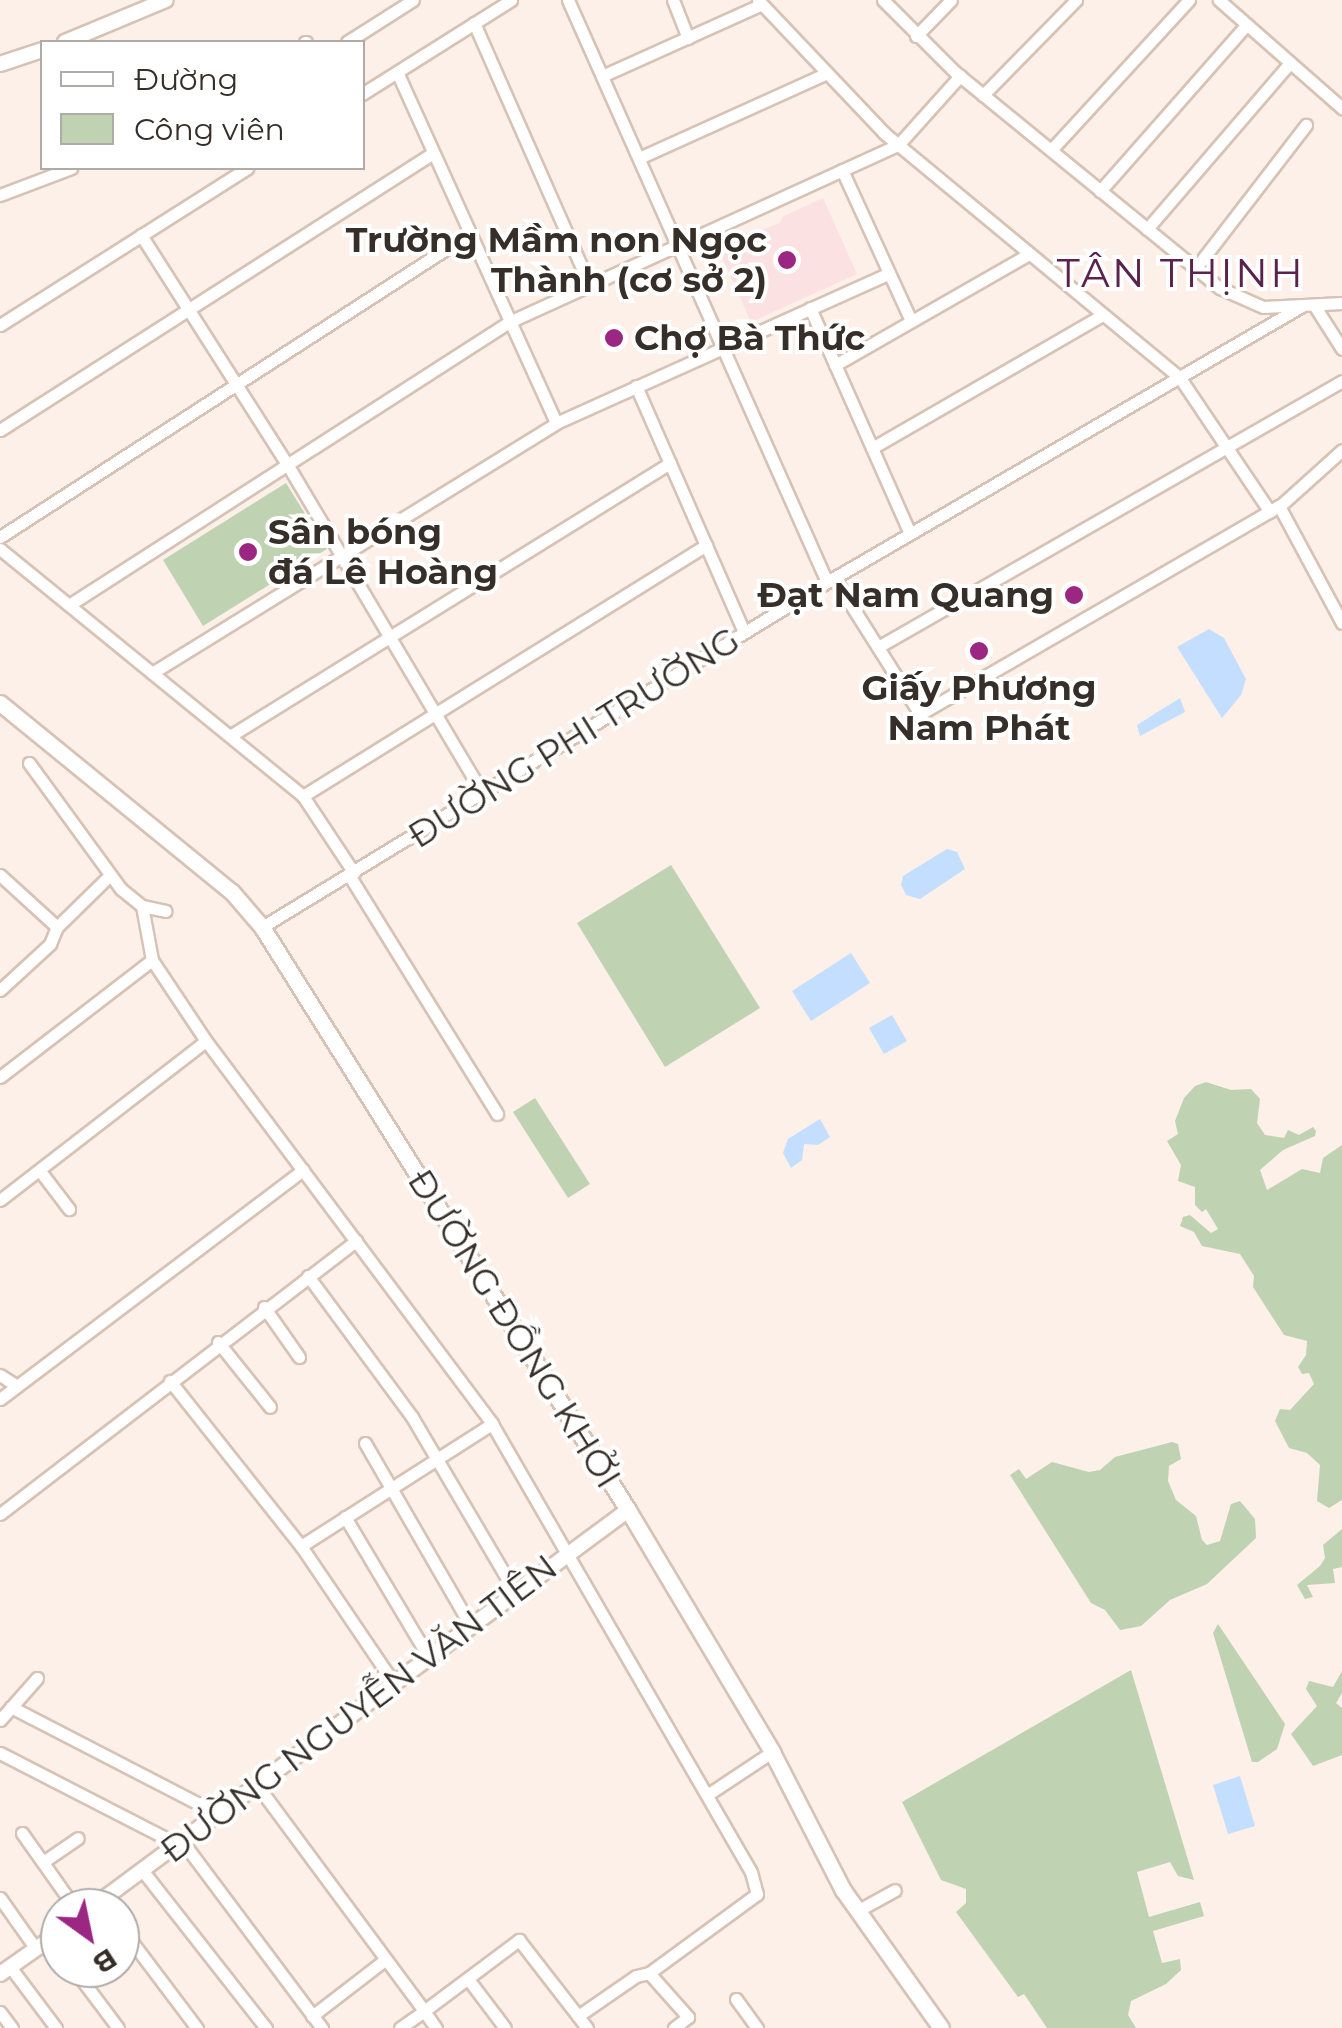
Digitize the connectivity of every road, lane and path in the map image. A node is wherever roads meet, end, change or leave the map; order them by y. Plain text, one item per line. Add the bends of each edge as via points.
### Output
1 (166, 0) edge
2 (413, 0) edge
3 (511, 0) edge
4 (568, 0) edge
5 (672, 0) edge
6 (883, 0) edge
7 (952, 0) edge
8 (1076, 0) edge
9 (1169, 0) edge
10 (1219, 0) edge
11 (760, 2) edge
12 (1184, 5) edge
13 (474, 23) junction
14 (1247, 24) junction
15 (916, 36) junction
16 (688, 38) junction
17 (70, 40) edge
18 (350, 40) edge
19 (40, 51) edge
20 (1290, 63) junction
21 (0, 64) edge
22 (397, 72) junction
23 (825, 74) junction
24 (602, 76) junction
25 (960, 76) junction
26 (365, 92) edge
27 (983, 94) junction
28 (1342, 108) edge
29 (1306, 125) dead end
30 (898, 145) junction
31 (1050, 150) junction
32 (433, 153) junction
33 (638, 158) junction
34 (65, 170) edge
35 (244, 170) edge
36 (842, 170) junction
37 (1100, 191) junction
38 (0, 195) edge
39 (1146, 229) junction
40 (470, 234) junction
41 (140, 235) junction
42 (677, 244) junction
43 (1029, 254) junction
44 (1195, 269) junction
45 (890, 273) junction
46 (589, 284) junction
47 (1342, 303) edge
48 (1314, 305) junction
49 (1300, 307) junction
50 (810, 308) junction
51 (188, 310) junction
52 (1102, 315) junction
53 (509, 322) junction
54 (912, 322) junction
55 (0, 325) edge
56 (723, 348) junction
57 (1342, 349) edge
58 (835, 365) junction
59 (1180, 378) junction
60 (1342, 381) edge
61 (236, 384) junction
62 (636, 386) junction
63 (556, 423) junction
64 (0, 430) edge
65 (1226, 447) junction
66 (872, 448) junction
67 (1342, 450) edge
68 (670, 463) junction
69 (287, 464) junction
70 (1275, 509) junction
71 (910, 534) junction
72 (0, 537) edge
73 (706, 546) junction
74 (0, 548) edge
75 (342, 556) junction
76 (830, 580) junction
77 (69, 605) junction
78 (1342, 623) edge
79 (744, 632) junction
80 (390, 637) junction
81 (878, 648) junction
82 (152, 673) junction
83 (0, 703) edge
84 (436, 714) junction
85 (230, 736) junction
86 (29, 763) dead end
87 (482, 792) junction
88 (304, 796) junction
89 (351, 874) junction
90 (0, 876) edge
91 (109, 876) junction
92 (142, 906) junction
93 (165, 911) dead end
94 (57, 927) junction
95 (262, 927) junction
96 (152, 960) junction
97 (0, 990) edge
98 (206, 1041) junction
99 (0, 1077) edge
100 (497, 1114) dead end
101 (303, 1170) junction
102 (40, 1171) junction
103 (0, 1200) edge
104 (69, 1209) dead end
105 (356, 1241) junction
106 (308, 1276) junction
107 (264, 1308) junction
108 (218, 1342) junction
109 (299, 1357) dead end
110 (0, 1375) edge
111 (170, 1381) junction
112 (17, 1386) junction
113 (0, 1398) edge
114 (270, 1407) dead end
115 (492, 1424) junction
116 (364, 1443) dead end
117 (436, 1458) junction
118 (392, 1486) junction
119 (628, 1510) junction
120 (0, 1514) edge
121 (345, 1517) junction
122 (301, 1546) junction
123 (566, 1555) junction
124 (515, 1592) junction
125 (470, 1625) junction
126 (428, 1656) junction
127 (37, 1678) dead end
128 (393, 1682) junction
129 (11, 1708) junction
130 (0, 1720) edge
131 (772, 1752) junction
132 (0, 1753) edge
133 (257, 1785) junction
134 (707, 1795) junction
135 (218, 1814) junction
136 (22, 1833) dead end
137 (78, 1838) dead end
138 (180, 1842) junction
139 (43, 1862) junction
140 (142, 1870) junction
141 (61, 1888) edge
142 (120, 1888) edge
143 (895, 1890) dead end
144 (0, 1898) edge
145 (857, 1910) junction
146 (40, 1948) edge
147 (36, 1950) junction
148 (140, 1952) edge
149 (386, 1959) junction
150 (5, 1971) edge
151 (649, 1973) junction
152 (468, 1979) junction
153 (89, 1988) edge
154 (736, 1999) dead end
155 (0, 2012) edge
156 (424, 2012) junction
157 (312, 2016) junction
158 (578, 2016) junction
159 (688, 2017) junction
160 (12, 2028) edge
161 (56, 2028) edge
162 (118, 2028) edge
163 (197, 2028) edge
164 (266, 2028) edge
165 (322, 2028) edge
166 (400, 2028) edge
167 (436, 2028) edge
168 (506, 2028) edge
169 (587, 2028) edge
170 (674, 2028) edge
171 (696, 2028) edge
172 (757, 2028) edge
173 (941, 2028) edge

1 - 17 street
2 - 18 street
3 - 13 street
4 - 24 street
5 - 16 street
6 - 15 street
7 - 15 street
8 - 27 street
9 - 12 street
10 - 14 street
11 - 16 street
11 - 23 street
12 - 31 street
13 - 22 street
13 - 46 street
14 - 20 street
14 - 37 street
15 - 25 street
16 - 24 street
19 - 21 street
20 - 28 street
20 - 39 street
22 - 26 street
22 - 32 street
23 - 30 street
23 - 33 street
24 - 33 street
25 - 27 street
25 - 30 street
27 - 31 street
29 - 44 street
30 - 36 street
30 - 43 street
31 - 37 street
32 - 40 street
32 - 51 street
33 - 42 street
34 - 38 street
35 - 41 street
36 - 42 street
36 - 45 street
37 - 39 street
39 - 44 street
40 - 53 street
40 - 61 street
41 - 51 street
41 - 55 street
42 - 46 street
42 - 56 street
43 - 52 street
43 - 54 street
44 - 49 street via 1253,304
45 - 50 street
45 - 54 street
46 - 53 street
47 - 48 street
48 - 49 street
48 - 57 street
49 - 59 street, ĐƯỜNG PHI TRƯỜNG
50 - 56 street
50 - 58 street
51 - 61 street
51 - 64 street
52 - 59 street
52 - 66 street
53 - 63 street
53 - 69 street
54 - 58 street
56 - 62 street
56 - 76 street
58 - 66 street
59 - 65 street
59 - 71 street, ĐƯỜNG PHI TRƯỜNG
60 - 65 street
61 - 69 street
61 - 72 street
62 - 63 street
62 - 68 street
63 - 75 street
65 - 70 street
65 - 81 street
66 - 71 street
67 - 70 street
68 - 73 street
68 - 80 street
69 - 75 street
69 - 77 street
70 - 78 street
70 - 81 street via 920,714
71 - 76 street, ĐƯỜNG PHI TRƯỜNG
73 - 79 street
73 - 84 street
74 - 77 street
75 - 80 street
75 - 82 street
76 - 79 street, ĐƯỜNG PHI TRƯỜNG
76 - 81 street
77 - 82 street
79 - 87 street, ĐƯỜNG PHI TRƯỜNG
80 - 84 street
80 - 85 street
82 - 85 street
83 - 95 main road, ĐƯỜNG ĐỒNG KHỞI via 232,892
84 - 87 street
84 - 88 street
85 - 88 street
86 - 91 street
87 - 89 street, ĐƯỜNG PHI TRƯỜNG
88 - 89 street
89 - 95 street, ĐƯỜNG PHI TRƯỜNG
89 - 100 street
90 - 94 street
91 - 92 street
91 - 94 street
92 - 93 street
92 - 96 street
94 - 97 street via 50,944
95 - 119 main road, ĐƯỜNG ĐỒNG KHỞI
96 - 98 street
96 - 99 street
98 - 101 street
98 - 102 street
101 - 105 street
101 - 112 street
102 - 103 street
102 - 104 street
105 - 106 street
105 - 115 street
106 - 107 street
106 - 117 street
107 - 108 street
107 - 109 street
108 - 111 street
108 - 114 street
110 - 112 street
111 - 120 street
111 - 122 street
112 - 113 street
115 - 117 street
115 - 123 street
116 - 118 street
117 - 118 street
117 - 124 street
118 - 121 street
118 - 125 street
119 - 123 street, ĐƯỜNG NGUYỄN VĂN TIÊN
119 - 131 main road, ĐƯỜNG ĐỒNG KHỞI
121 - 122 street
121 - 126 street
122 - 128 street
123 - 124 street, ĐƯỜNG NGUYỄN VĂN TIÊN
123 - 134 street
124 - 125 street, ĐƯỜNG NGUYỄN VĂN TIÊN
125 - 126 street, ĐƯỜNG NGUYỄN VĂN TIÊN
126 - 128 street, ĐƯỜNG NGUYỄN VĂN TIÊN
127 - 129 street
128 - 133 street, ĐƯỜNG NGUYỄN VĂN TIÊN
129 - 130 street
129 - 135 street
131 - 134 street
131 - 145 main road, ĐƯỜNG ĐỒNG KHỞI
132 - 138 street
133 - 135 street, ĐƯỜNG NGUYỄN VĂN TIÊN
133 - 149 street
134 - 151 street via 757,1894
135 - 138 street, ĐƯỜNG NGUYỄN VĂN TIÊN
136 - 139 street
137 - 139 street
138 - 140 street, ĐƯỜNG NGUYỄN VĂN TIÊN
138 - 157 street
139 - 141 street
140 - 142 street, ĐƯỜNG NGUYỄN VĂN TIÊN
140 - 164 street
143 - 145 street
144 - 147 street
145 - 173 main road, ĐƯỜNG ĐỒNG KHỞI
146 - 147 street
147 - 150 street
148 - 163 street
149 - 156 street
149 - 157 street
150 - 161 street
151 - 158 street
151 - 159 street
152 - 156 street
152 - 158 street via 519,1940
152 - 168 street
153 - 162 street
154 - 172 street
155 - 160 street
156 - 166 street
156 - 167 street
157 - 165 street
158 - 169 street
159 - 170 street
159 - 171 street

